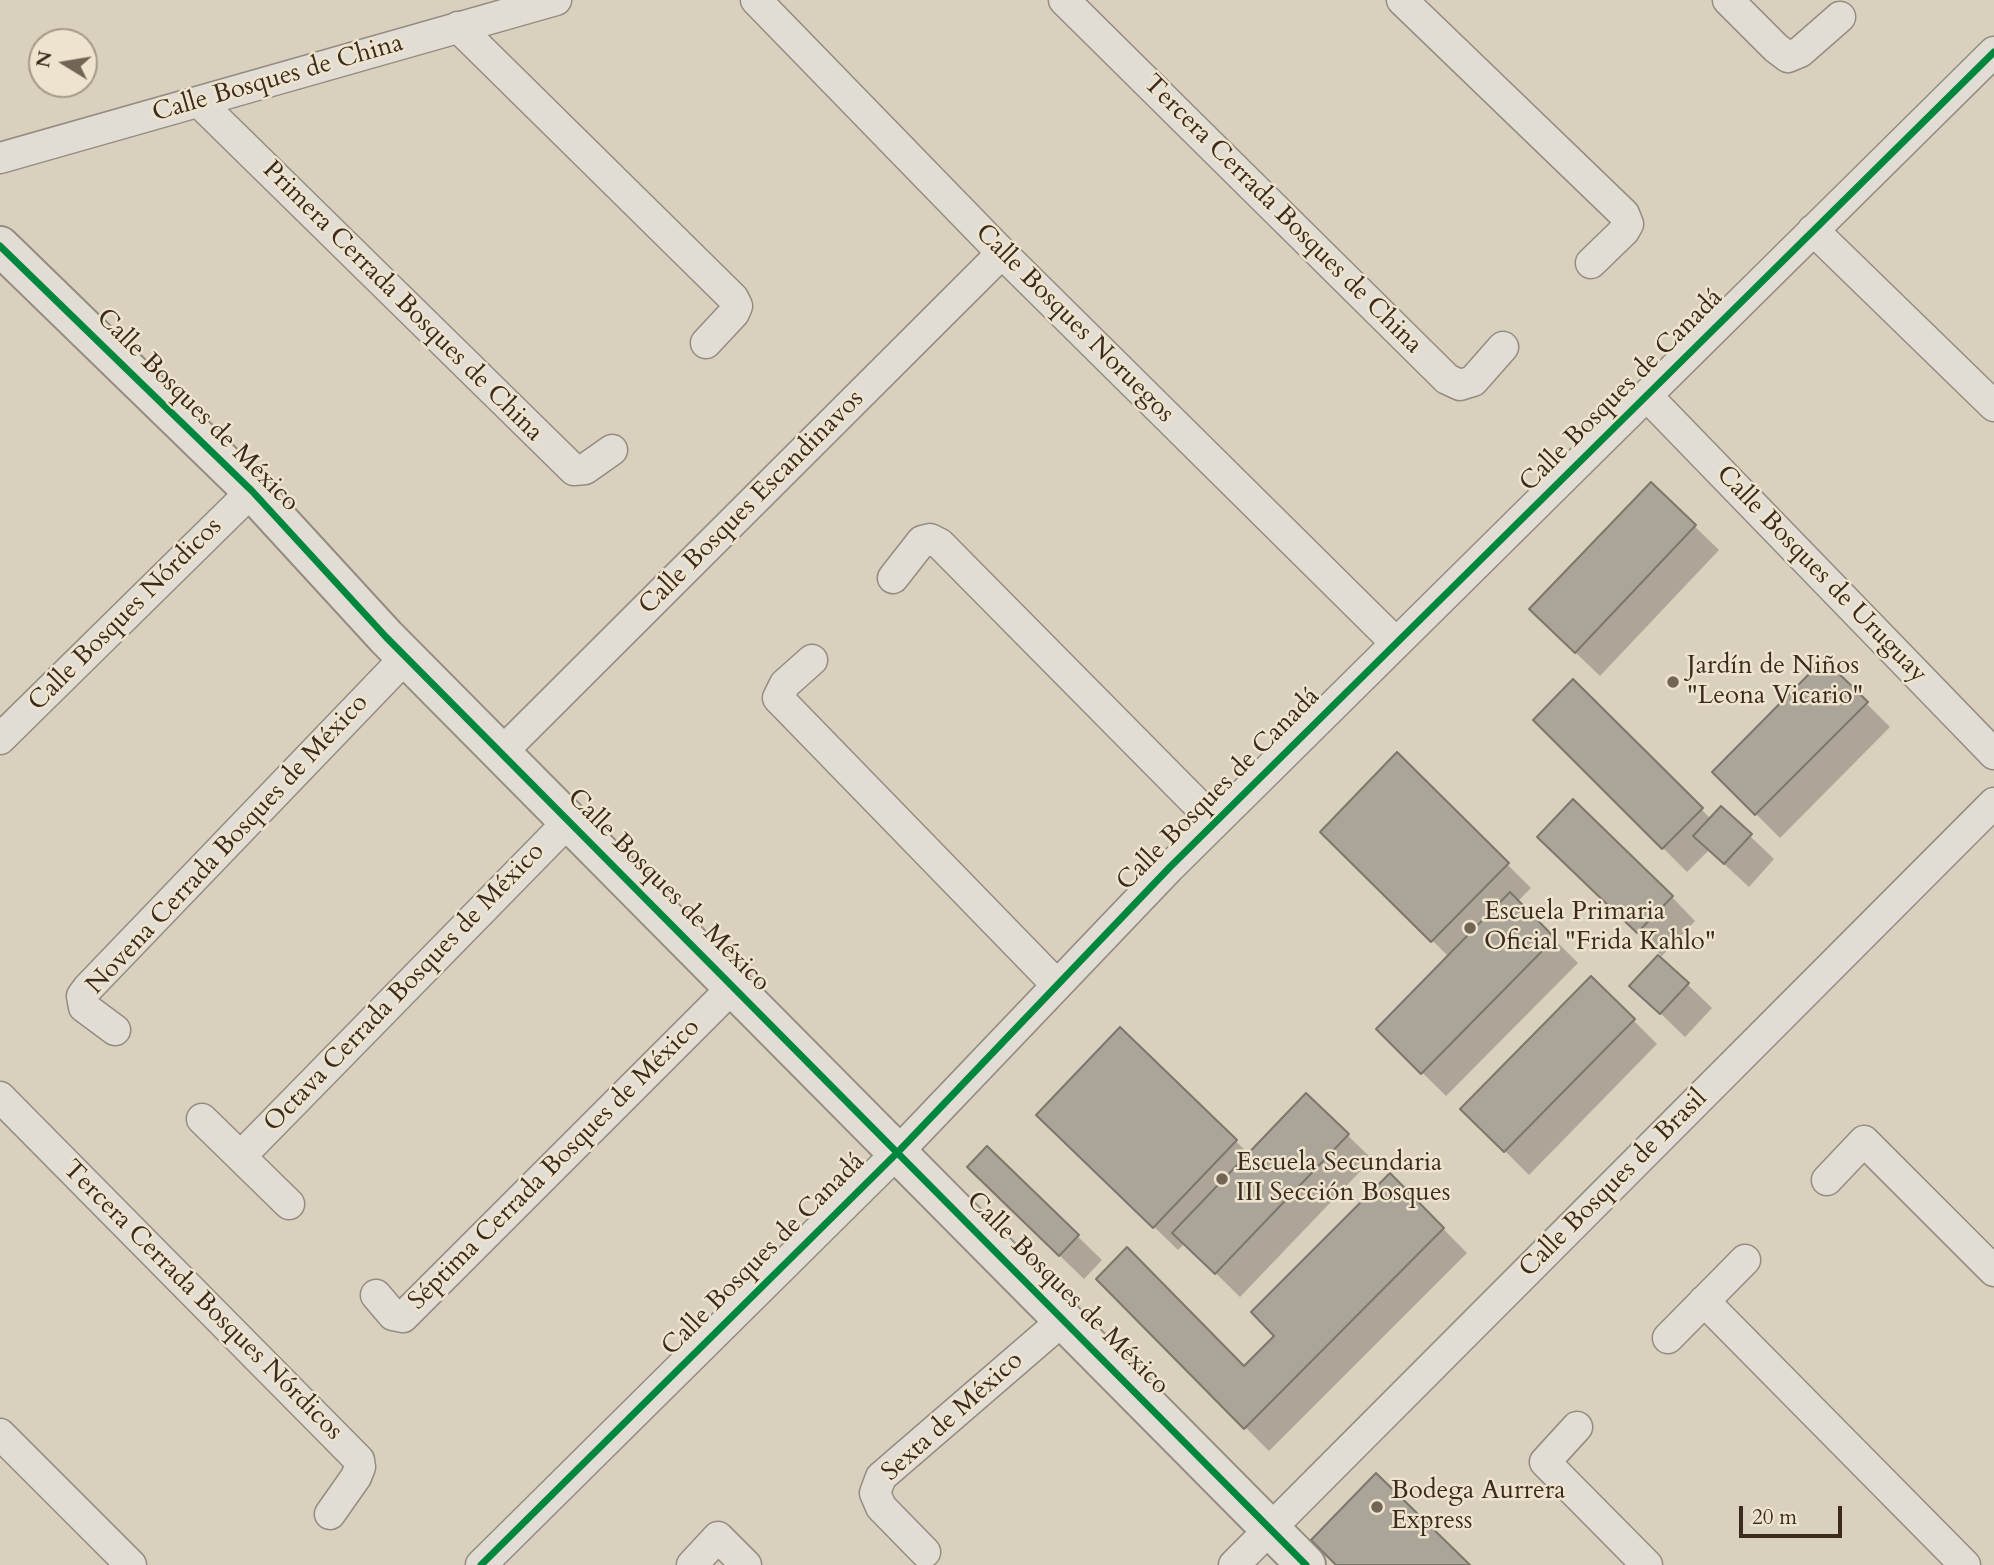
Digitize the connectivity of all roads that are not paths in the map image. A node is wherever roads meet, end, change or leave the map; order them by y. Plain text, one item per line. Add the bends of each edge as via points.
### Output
1 (556, 0) edge
2 (756, 0) edge
3 (1064, 0) edge
4 (1402, 0) edge
5 (1728, 0) edge
6 (1840, 17) dead end
7 (458, 27) junction
8 (1994, 52) edge
9 (199, 102) junction
10 (0, 158) edge
11 (1813, 230) junction
12 (0, 246) edge
13 (1002, 253) junction
14 (1591, 263) dead end
15 (706, 343) dead end
16 (1503, 347) dead end
17 (1647, 396) junction
18 (1994, 407) edge
19 (612, 450) dead end
20 (252, 491) junction
21 (893, 578) dead end
22 (1396, 643) junction
23 (406, 657) junction
24 (812, 660) dead end
25 (0, 739) edge
26 (501, 753) junction
27 (1994, 754) edge
28 (1994, 803) edge
29 (570, 820) junction
30 (1215, 822) junction
31 (1057, 985) junction
32 (733, 987) junction
33 (115, 1030) dead end
34 (0, 1097) edge
35 (202, 1119) dead end
36 (897, 1153) junction
37 (241, 1156) junction
38 (1827, 1180) dead end
39 (289, 1204) dead end
40 (1745, 1260) dead end
41 (1994, 1271) edge
42 (376, 1295) dead end
43 (1704, 1301) junction
44 (1063, 1320) junction
45 (1668, 1338) dead end
46 (1577, 1426) dead end
47 (0, 1434) edge
48 (330, 1514) dead end
49 (1271, 1529) junction
50 (925, 1552) dead end
51 (131, 1565) edge
52 (481, 1565) edge
53 (691, 1565) edge
54 (746, 1565) edge
55 (1234, 1565) edge
56 (1306, 1565) edge
57 (1647, 1565) edge
58 (1965, 1565) edge

1 - 7 street, Calle Bosques de China
2 - 13 street, Calle Bosques Noruegos
3 - 16 street, Tercera Cerrada Bosques de China via 1447,379 1460,385 1474,380
4 - 14 street via 1624,214 1628,224 1624,231
5 - 6 street via 1788,57
7 - 9 street, Calle Bosques de China
7 - 15 street via 733,298 734,313
8 - 11 street, Calle Bosques de Canadá
9 - 10 street, Calle Bosques de China
9 - 19 street, Primera Cerrada Bosques de China via 574,470 584,469
11 - 17 street, Calle Bosques de Canadá
11 - 18 street
12 - 20 street, Calle Bosques de México
13 - 22 street, Calle Bosques Noruegos
13 - 26 street, Calle Bosques Escandinavos
17 - 22 street, Calle Bosques de Canadá
17 - 27 street, Calle Bosques de Uruguay
20 - 23 street, Calle Bosques de México
20 - 25 street, Calle Bosques Nórdicos
21 - 30 street via 922,541 940,544
22 - 30 street, Calle Bosques de Canadá
23 - 26 street, Calle Bosques de México
23 - 33 street, Novena Cerrada Bosques de México via 88,988 82,996 84,1007
24 - 31 street via 785,684 778,698
26 - 29 street, Calle Bosques de México
28 - 49 street, Calle Bosques de Brasil
29 - 32 street, Calle Bosques de México
29 - 37 street, Octava Cerrada Bosques de México
30 - 31 street, Calle Bosques de Canadá
31 - 36 street, Calle Bosques de Canadá
32 - 36 street, Calle Bosques de México
32 - 42 street, Séptima Cerrada Bosques de México via 403,1317 393,1315
34 - 48 street, Tercera Cerrada Bosques Nórdicos via 359,1460 356,1478
35 - 37 street
36 - 44 street, Calle Bosques de México
36 - 52 street, Calle Bosques de Canadá
37 - 39 street
38 - 41 street via 1864,1141
40 - 43 street
43 - 45 street
43 - 58 street
44 - 49 street, Calle Bosques de México
44 - 50 street, Sexta de México via 881,1477 874,1493 881,1507
46 - 57 street via 1545,1462
47 - 51 street
49 - 55 street, Calle Bosques de Brasil
49 - 56 street, Calle Bosques de México
53 - 54 street via 718,1537

